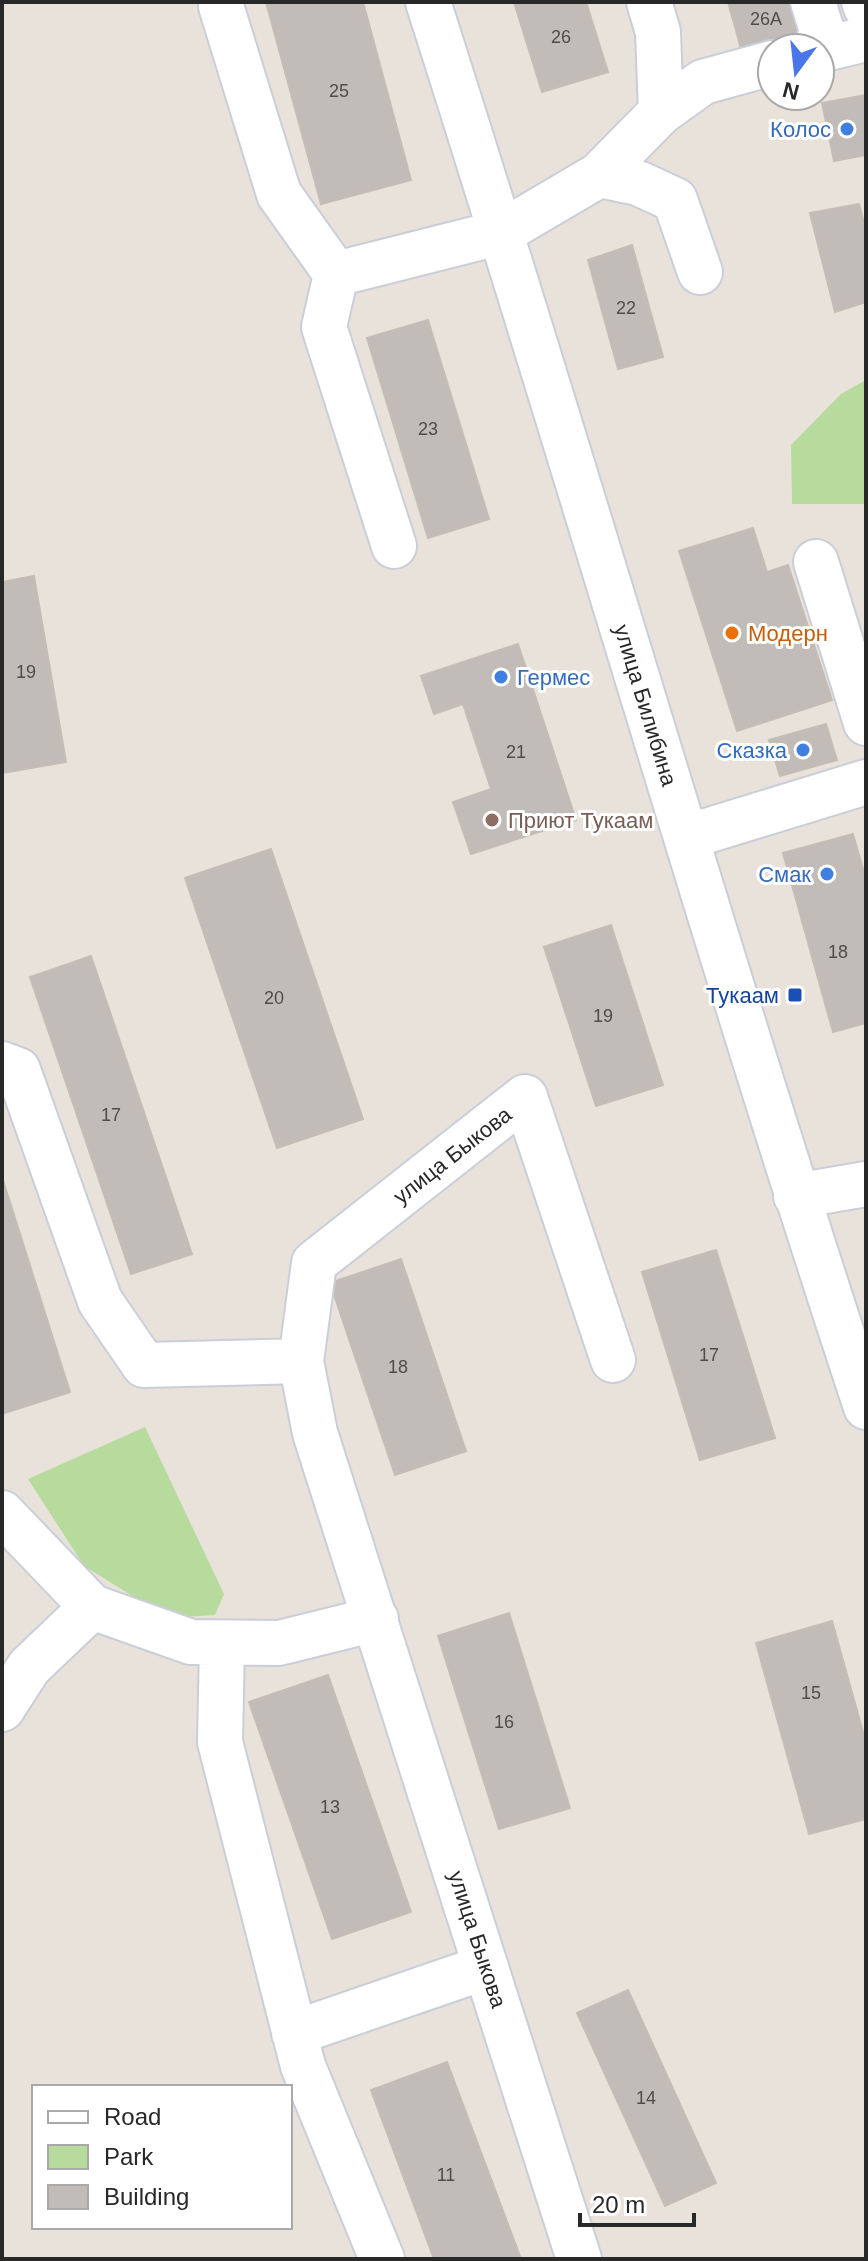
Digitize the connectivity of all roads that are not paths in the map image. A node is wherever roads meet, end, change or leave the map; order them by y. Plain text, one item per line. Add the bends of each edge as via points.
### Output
1 (428, 2) edge
2 (649, 2) edge
3 (813, 2) edge
4 (221, 6) dead end
5 (822, 32) edge
6 (866, 39) edge
7 (836, 45) edge
8 (756, 67) edge
9 (661, 112) junction
10 (599, 175) junction
11 (502, 232) junction
12 (700, 272) dead end
13 (336, 274) junction
14 (394, 546) dead end
15 (816, 562) dead end
16 (866, 723) edge
17 (866, 782) edge
18 (687, 837) junction
19 (2, 1064) edge
20 (866, 1184) edge
21 (796, 1196) junction
22 (613, 1360) dead end
23 (301, 1361) junction
24 (866, 1407) edge
25 (2, 1513) edge
26 (92, 1607) junction
27 (376, 1619) junction
28 (222, 1643) junction
29 (2, 1709) edge
30 (486, 1967) junction
31 (294, 2033) junction
32 (382, 2259) edge
33 (579, 2259) edge

1 - 11 street, улица Билибина
2 - 9 street via 658,32
3 - 5 street
4 - 13 street via 279,194
6 - 7 street
8 - 9 street via 703,82
9 - 10 street
10 - 11 street
10 - 12 street via 638,183 675,200
11 - 13 street
11 - 18 street, улица Билибина
13 - 14 street via 324,327
15 - 16 street
17 - 18 street
18 - 21 street, улица Билибина
19 - 23 street via 18,1070 100,1301 144,1365
20 - 21 street
21 - 24 street, улица Билибина
22 - 23 street, улица Быкова via 525,1097 314,1263
23 - 27 street, улица Быкова via 315,1433
25 - 26 street
26 - 28 street via 191,1642
26 - 29 street via 29,1667
27 - 28 street via 279,1643
27 - 30 street, улица Быкова
28 - 31 street via 220,1742
30 - 31 street
30 - 33 street, улица Быкова
31 - 32 street

